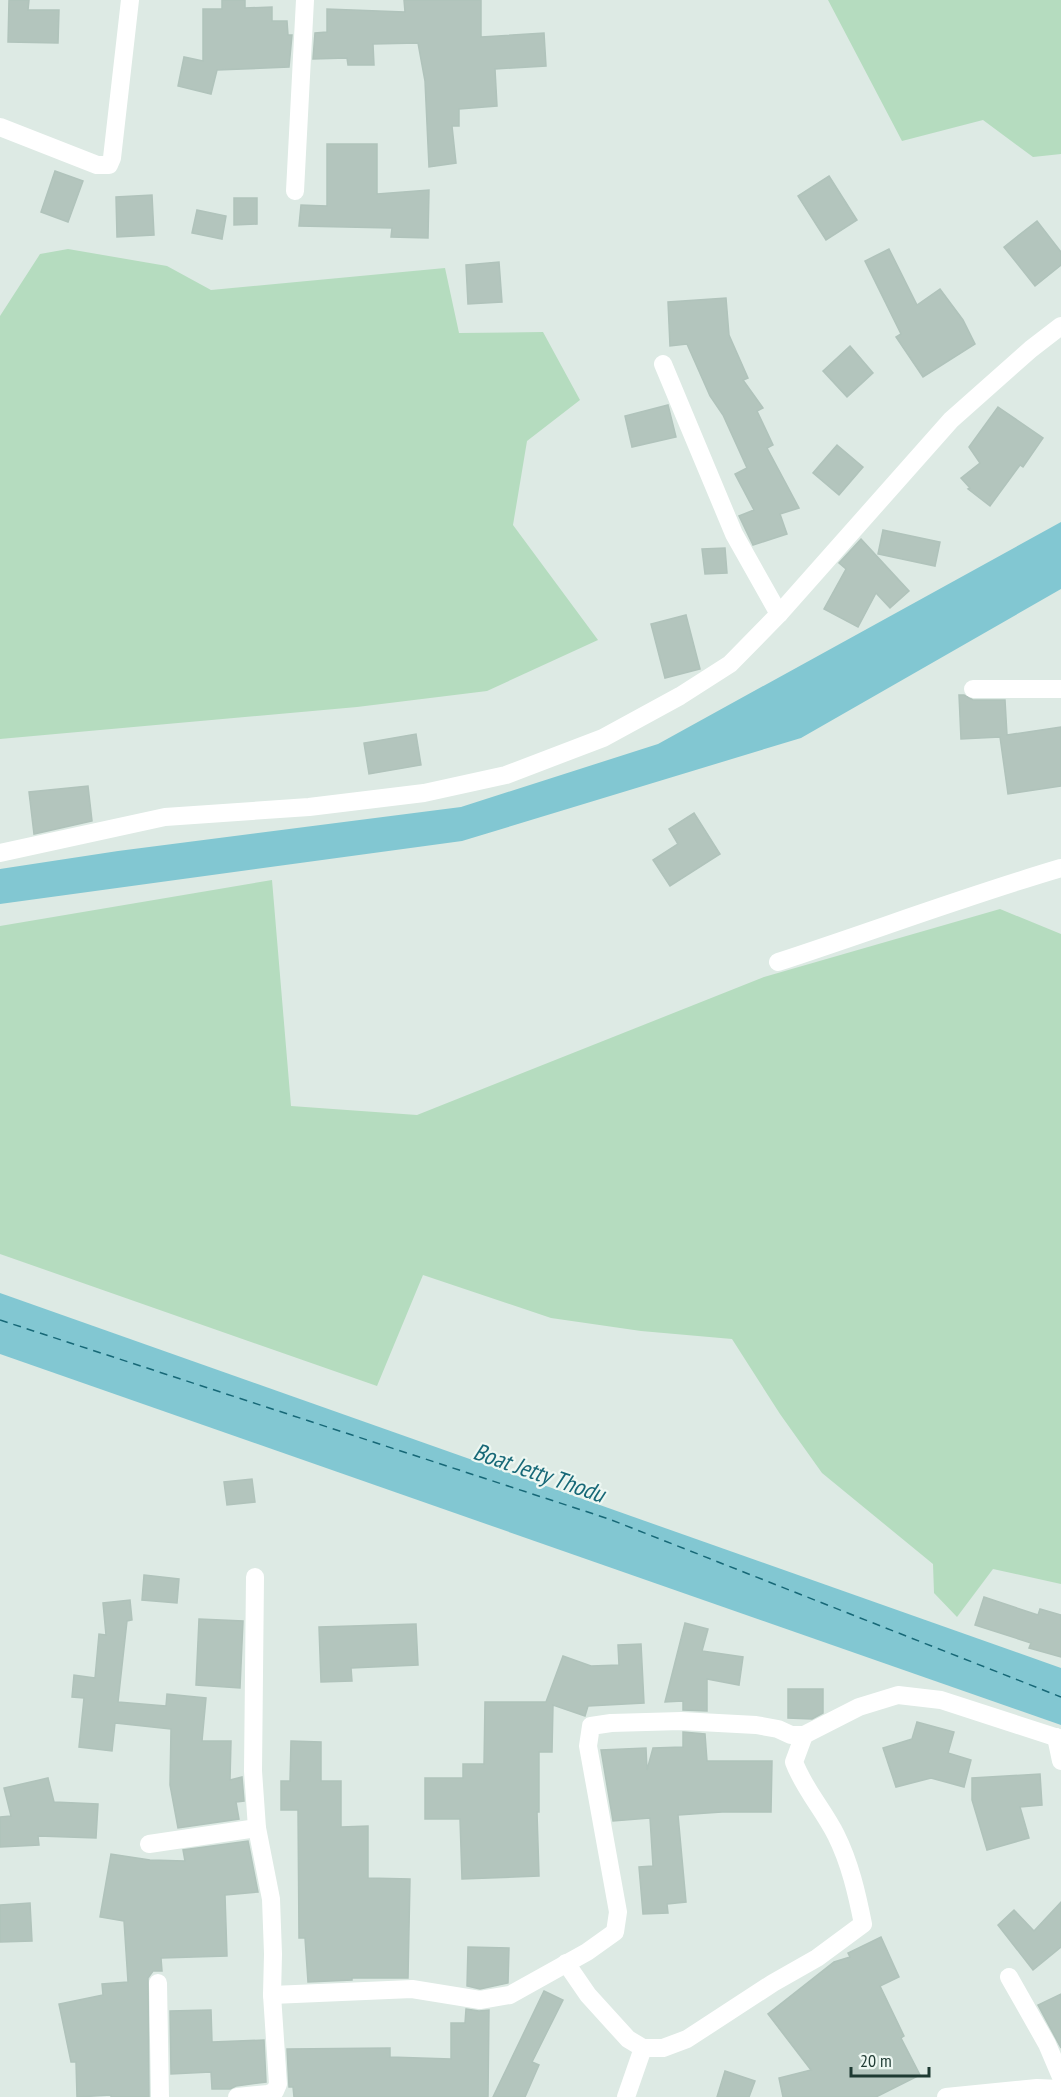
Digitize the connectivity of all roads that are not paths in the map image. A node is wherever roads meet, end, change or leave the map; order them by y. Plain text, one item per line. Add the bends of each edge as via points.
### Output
1 (130, 0) edge
2 (305, 0) edge
3 (0, 127) edge
4 (295, 191) dead end
5 (1061, 326) edge
6 (663, 364) dead end
7 (779, 614) junction
8 (973, 689) dead end
9 (1061, 689) edge
10 (0, 853) edge
11 (1061, 868) edge
12 (778, 962) dead end
13 (255, 1577) dead end
14 (804, 1735) junction
15 (1059, 1738) edge
16 (1061, 1761) edge
17 (257, 1828) junction
18 (150, 1844) dead end
19 (566, 1963) junction
20 (1009, 1977) dead end
21 (158, 1983) dead end
22 (272, 1995) junction
23 (644, 2048) junction
24 (1061, 2077) edge
25 (1061, 2089) edge
26 (160, 2097) edge
27 (237, 2097) edge
28 (626, 2097) edge
29 (946, 2097) edge

1 - 3 street via 109,165 97,165
2 - 4 street
5 - 7 street via 951,420
6 - 7 street via 734,534
7 - 10 street via 730,664 680,696 603,738 506,776 424,793 309,807 165,817
8 - 9 street
11 - 12 street
13 - 17 street via 252,1716
14 - 15 street via 859,1707 898,1695 941,1700
14 - 19 street via 756,1725 692,1722 591,1726 588,1746 618,1912 615,1932
14 - 23 street via 794,1762 801,1781 836,1835 854,1881 863,1924 817,1958 687,2039 663,2048
15 - 16 street
17 - 18 street
17 - 22 street via 271,1899
19 - 22 street via 510,1995 480,2000 412,1989
19 - 23 street via 613,2024
20 - 24 street
21 - 26 street
22 - 27 street via 278,2084 268,2094
23 - 28 street
25 - 29 street

